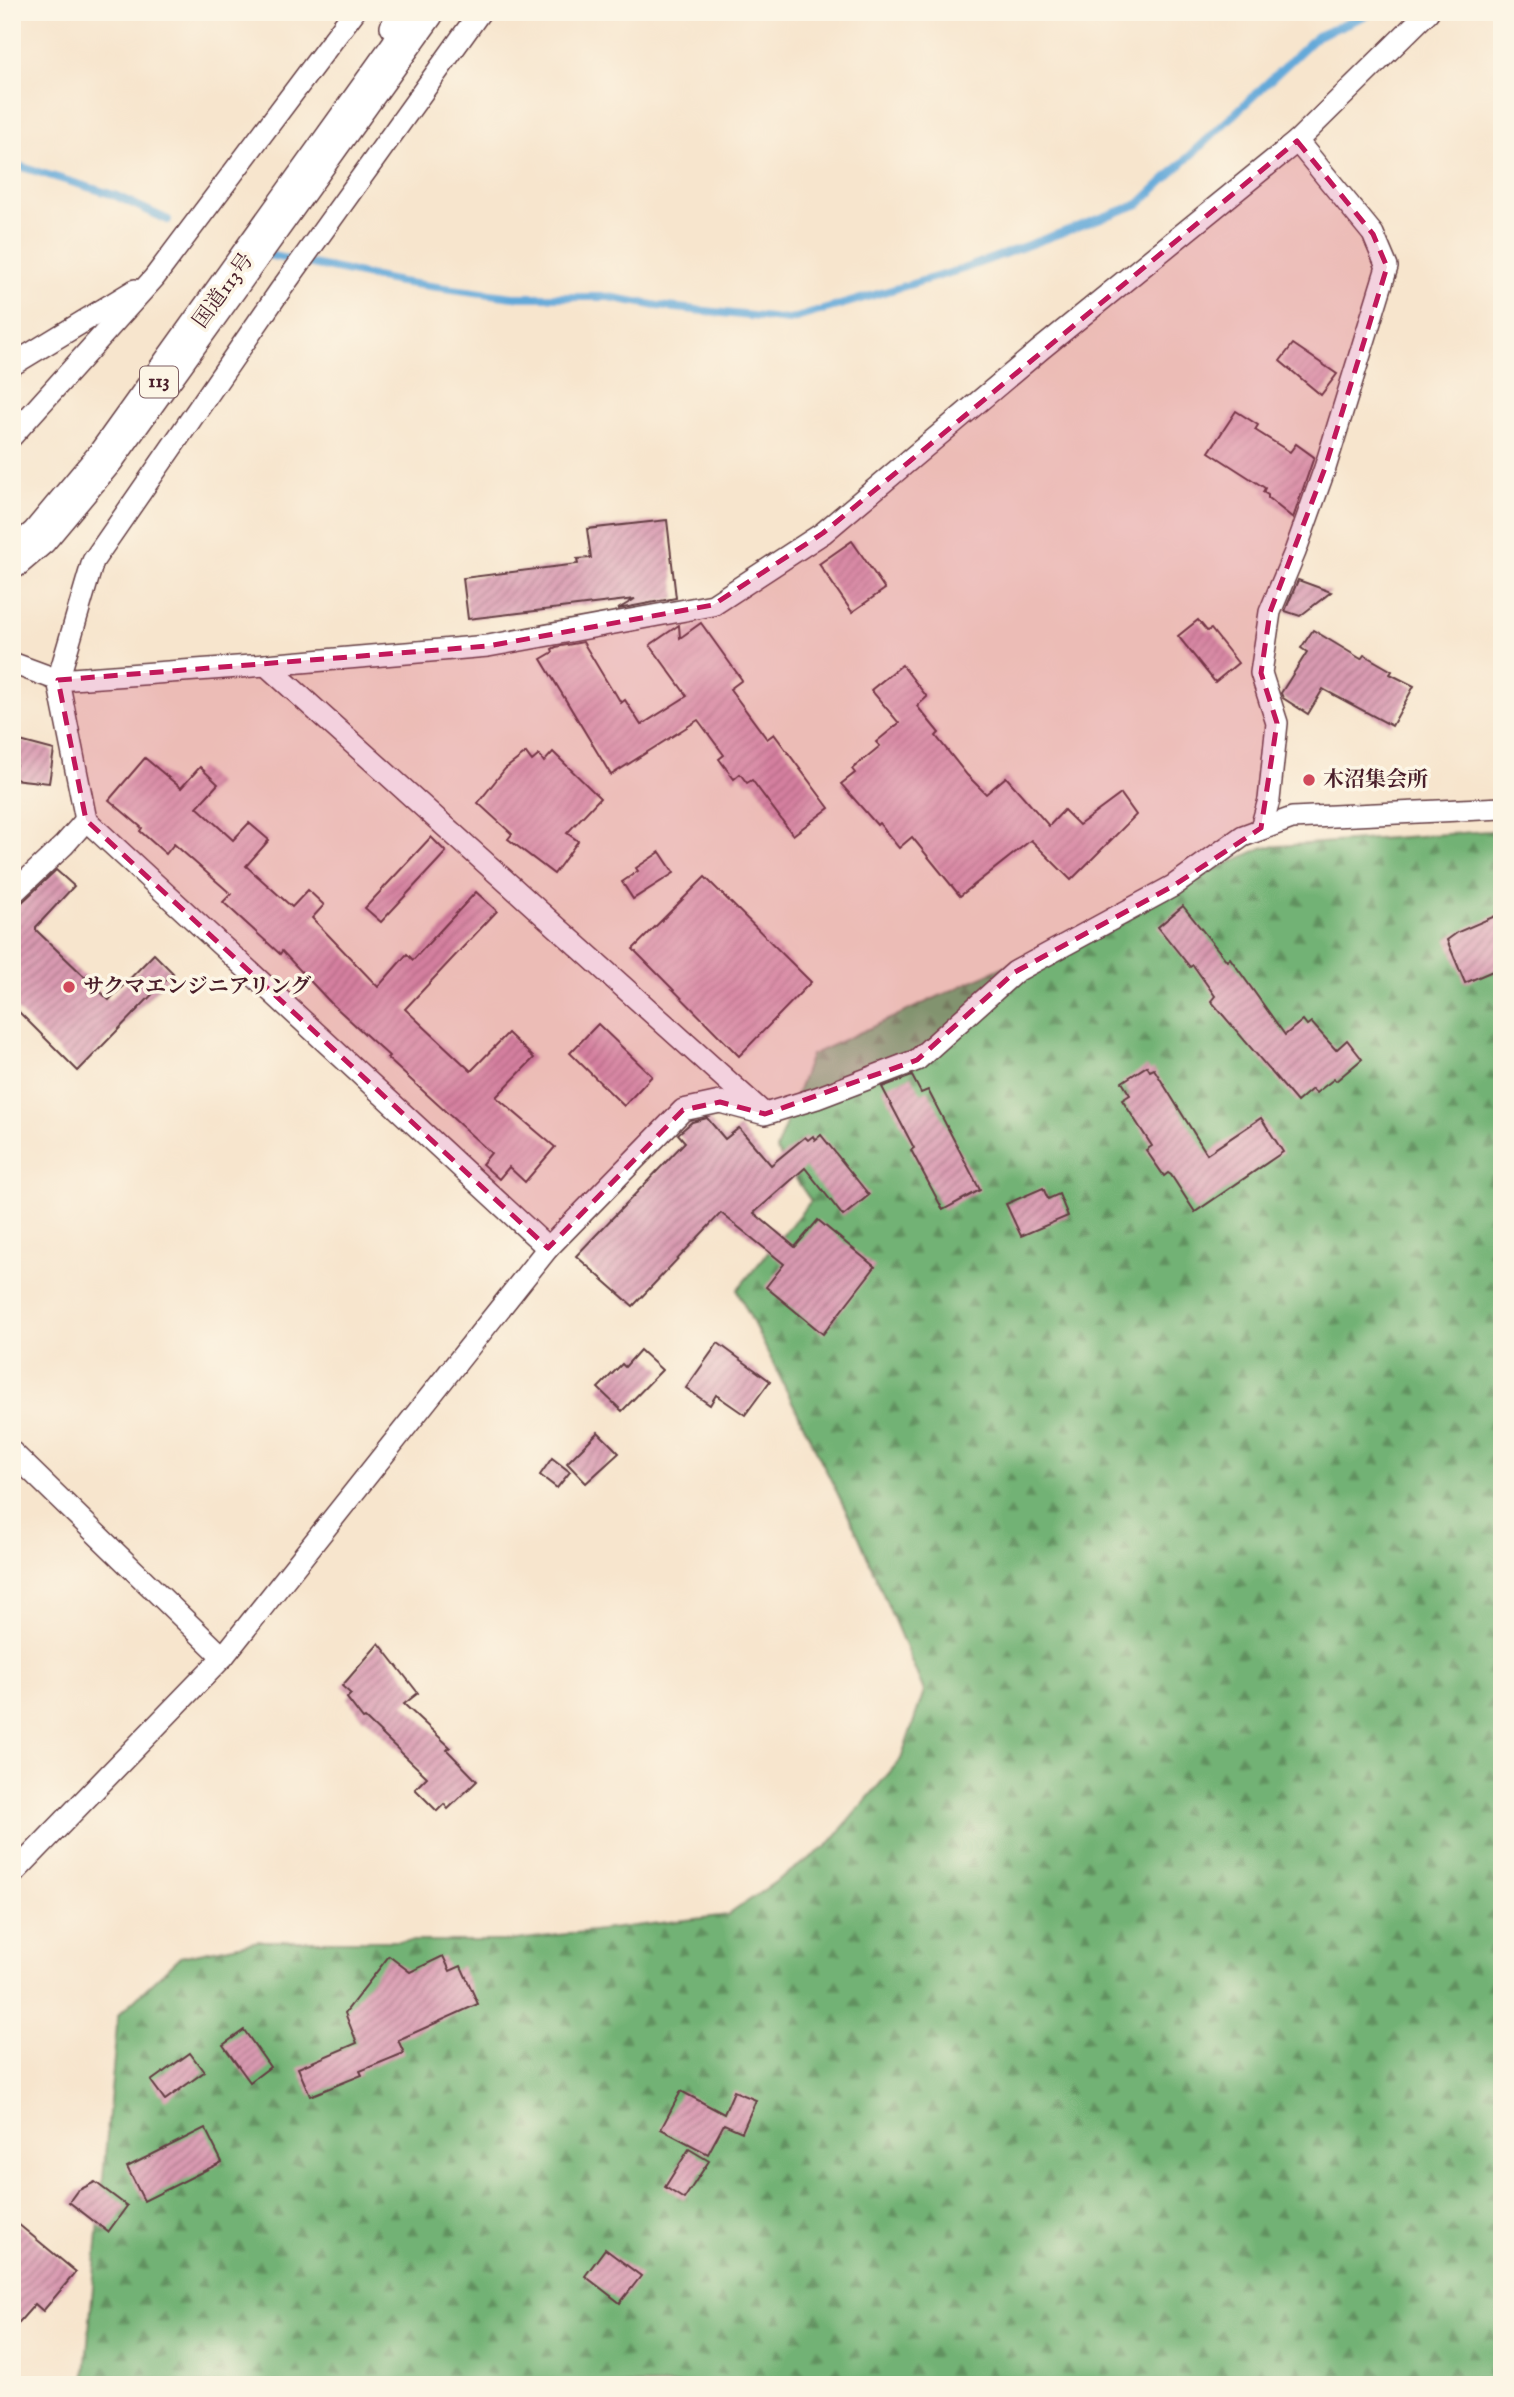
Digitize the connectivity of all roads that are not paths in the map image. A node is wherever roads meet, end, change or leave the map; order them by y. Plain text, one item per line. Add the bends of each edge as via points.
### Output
1 (354, 12) edge
2 (425, 12) edge
3 (480, 12) edge
4 (1428, 12) edge
5 (400, 28) edge
6 (1297, 141) junction
7 (154, 278) junction
8 (12, 365) edge
9 (12, 436) edge
10 (12, 560) edge
11 (12, 663) edge
12 (266, 665) junction
13 (58, 680) junction
14 (1502, 808) edge
15 (86, 820) junction
16 (1261, 828) junction
17 (12, 894) edge
18 (765, 1114) junction
19 (548, 1248) junction
20 (12, 1452) edge
21 (223, 1657) junction
22 (12, 1875) edge

1 - 7 street
2 - 5 highway, 国道113号 / 113
3 - 13 street via 93,561
4 - 6 street
5 - 10 highway, 国道113号 / 113 via 105,458 39,537
6 - 12 street via 823,533 713,605 488,646
6 - 16 street via 1373,234 1387,267 1325,468 1270,612 1261,673 1277,723 1269,800
7 - 8 street
7 - 9 street
11 - 13 street
12 - 13 street
12 - 18 street
13 - 15 street
14 - 16 street via 1292,818
15 - 17 street
15 - 19 street
16 - 18 street via 1173,886 1015,972 917,1060
18 - 19 street via 720,1102 683,1110
19 - 21 street
20 - 21 street
21 - 22 street

